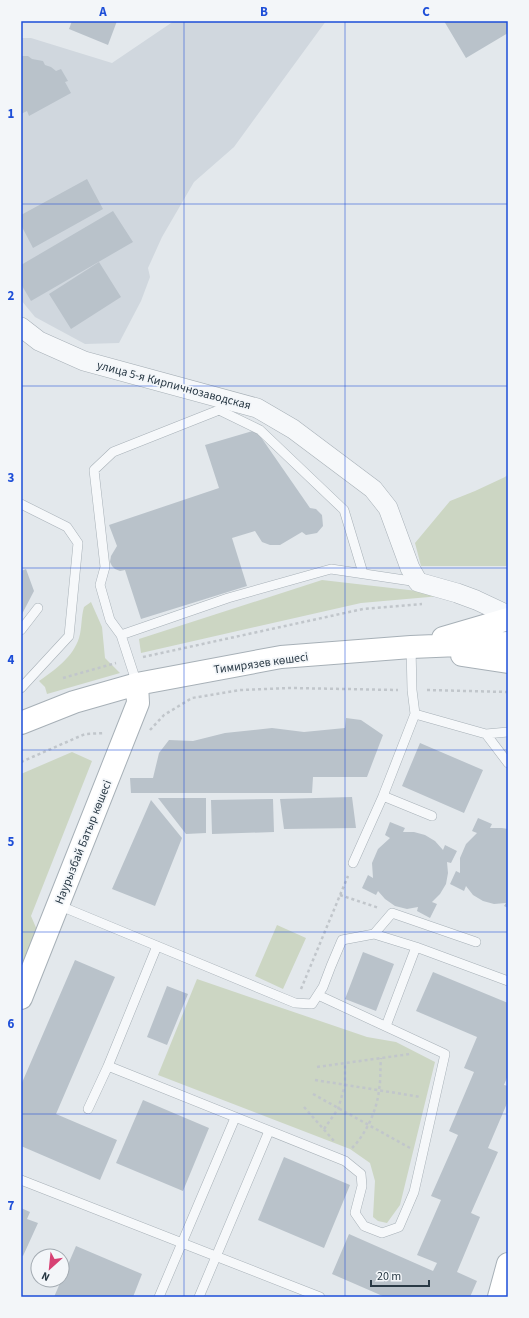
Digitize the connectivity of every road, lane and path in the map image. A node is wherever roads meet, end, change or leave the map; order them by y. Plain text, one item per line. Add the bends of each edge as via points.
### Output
1 (21, 327) edge
2 (21, 504) edge
3 (363, 574) junction
4 (418, 582) junction
5 (425, 604) dead end
6 (38, 608) dead end
7 (508, 615) edge
8 (508, 618) edge
9 (21, 630) edge
10 (121, 635) junction
11 (508, 643) edge
12 (411, 647) junction
13 (129, 660) junction
14 (508, 662) edge
15 (63, 678) dead end
16 (137, 684) junction
17 (21, 688) edge
18 (412, 690) junction
19 (508, 692) edge
20 (415, 714) junction
21 (21, 721) edge
22 (149, 732) dead end
23 (508, 732) edge
24 (109, 733) dead end
25 (486, 734) junction
26 (21, 762) edge
27 (508, 763) edge
28 (383, 796) junction
29 (432, 816) dead end
30 (353, 863) joint
31 (340, 894) junction
32 (58, 904) junction
33 (392, 913) junction
34 (374, 934) junction
35 (476, 942) dead end
36 (157, 946) junction
37 (416, 947) junction
38 (508, 981) edge
39 (318, 995) junction
40 (21, 998) edge
41 (295, 1003) junction
42 (386, 1026) junction
43 (438, 1050) junction
44 (381, 1058) junction
45 (345, 1063) junction
46 (108, 1066) junction
47 (316, 1068) dead end
48 (315, 1080) dead end
49 (345, 1085) junction
50 (379, 1090) junction
51 (312, 1094) dead end
52 (435, 1099) junction
53 (304, 1107) dead end
54 (88, 1109) dead end
55 (338, 1109) junction
56 (235, 1118) junction
57 (368, 1125) junction
58 (324, 1129) junction
59 (269, 1131) junction
60 (337, 1144) dead end
61 (351, 1149) dead end
62 (422, 1155) junction
63 (21, 1180) edge
64 (182, 1243) junction
65 (216, 1256) junction
66 (508, 1264) edge
67 (159, 1297) edge
68 (199, 1297) edge
69 (320, 1297) edge
70 (499, 1297) edge

1 - 4 street, улица 5-я Кирпичнозаводская via 39,341 84,361 257,408 293,429 378,495 388,508 410,568
2 - 17 lane via 67,527 78,543 69,636
3 - 4 lane
3 - 10 lane via 331,569 228,598
3 - 10 lane via 344,510 260,430 219,410 113,452 94,470 104,567 100,586 110,620
4 - 7 street via 457,592
5 - 13 path via 363,609
6 - 9 lane
8 - 12 street
10 - 13 lane
11 - 12 street, Тимирязев көшесі
12 - 14 street
12 - 16 street, Тимирязев көшесі via 281,658
12 - 18 lane
13 - 15 path
13 - 16 lane
16 - 21 street, Тимирязев көшесі
16 - 32 street, Наурызбай Батыр көшесі via 138,703
18 - 19 path
18 - 20 lane
18 - 22 path via 240,690 192,698 164,715
20 - 25 lane
20 - 28 lane
23 - 25 lane
24 - 26 path via 85,734
25 - 27 lane
28 - 29 lane
28 - 30 lane
30 - 31 path
31 - 33 path
31 - 41 path
32 - 36 lane
32 - 40 street, Наурызбай Батыр көшесі
33 - 34 lane
33 - 35 lane
34 - 37 lane
34 - 39 lane via 342,940
36 - 41 lane
36 - 46 lane
37 - 38 lane
37 - 42 lane
39 - 41 lane via 312,1004
39 - 42 lane
42 - 43 lane
43 - 44 path
43 - 52 lane via 445,1054
44 - 45 path
44 - 50 path
45 - 47 path
45 - 49 path
46 - 54 lane
46 - 56 lane
48 - 49 path
49 - 50 path
49 - 55 path
50 - 52 path
50 - 57 path
51 - 55 path
52 - 62 lane
53 - 58 path
55 - 57 path
55 - 58 path
56 - 59 lane
56 - 64 lane
57 - 61 path
57 - 62 path
58 - 60 path
59 - 62 lane via 345,1162 361,1174 362,1186 355,1213 364,1226 382,1233 399,1227 414,1192
59 - 65 lane
63 - 64 lane
64 - 65 lane
64 - 67 lane
65 - 68 lane
65 - 69 lane
66 - 70 street

